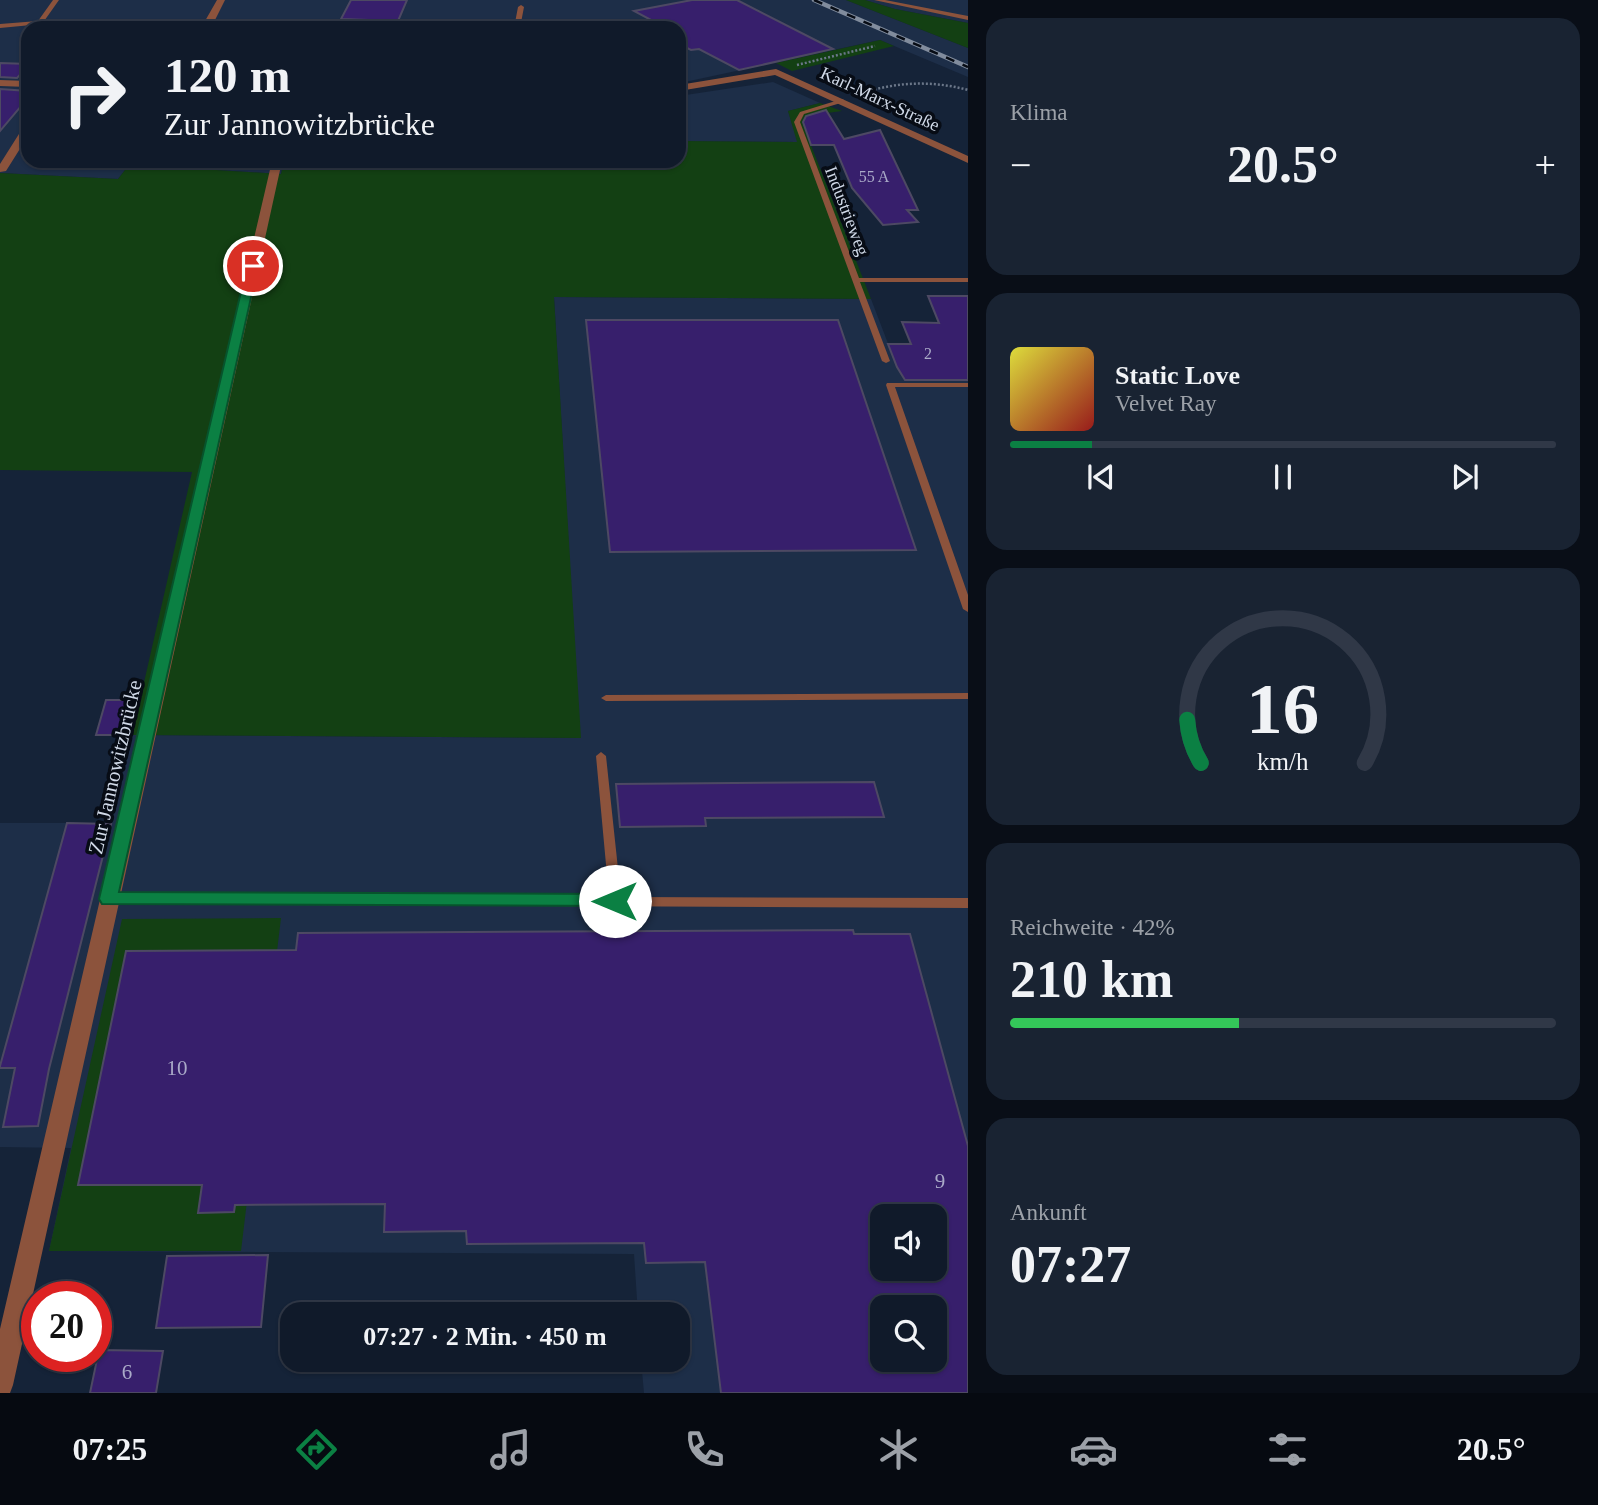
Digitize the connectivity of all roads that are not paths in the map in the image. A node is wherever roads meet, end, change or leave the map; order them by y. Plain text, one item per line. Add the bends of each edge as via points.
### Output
1 (56, 0) edge
2 (221, 0) edge
3 (877, 0) edge
4 (521, 7) dead end
5 (968, 18) edge
6 (41, 21) edge
7 (210, 21) edge
8 (518, 21) edge
9 (21, 24) edge
10 (0, 26) edge
11 (21, 81) edge
12 (0, 83) edge
13 (686, 87) edge
14 (842, 101) junction
15 (21, 139) edge
16 (968, 160) edge
17 (275, 168) edge
18 (1, 171) edge
19 (856, 280) junction
20 (968, 280) edge
21 (886, 361) dead end
22 (968, 385) edge
23 (968, 609) edge
24 (968, 696) edge
25 (606, 698) dead end
26 (601, 756) dead end
27 (108, 899) junction
28 (615, 901) junction
29 (968, 903) edge
30 (0, 1385) edge

1 - 6 lane
2 - 7 street
3 - 5 lane
4 - 8 lane
9 - 10 lane
11 - 12 street
13 - 14 street, Karl-Marx-Straße via 776,72
14 - 16 street, Karl-Marx-Straße
14 - 19 lane, Industrieweg via 802,113 796,122
15 - 18 street
17 - 27 street, Zur Jannowitzbrücke
19 - 20 lane
19 - 21 lane, Industrieweg
22 - 23 lane via 890,385
24 - 25 lane
26 - 28 lane
27 - 28 lane
27 - 30 street, Zur Jannowitzbrücke
28 - 29 lane

